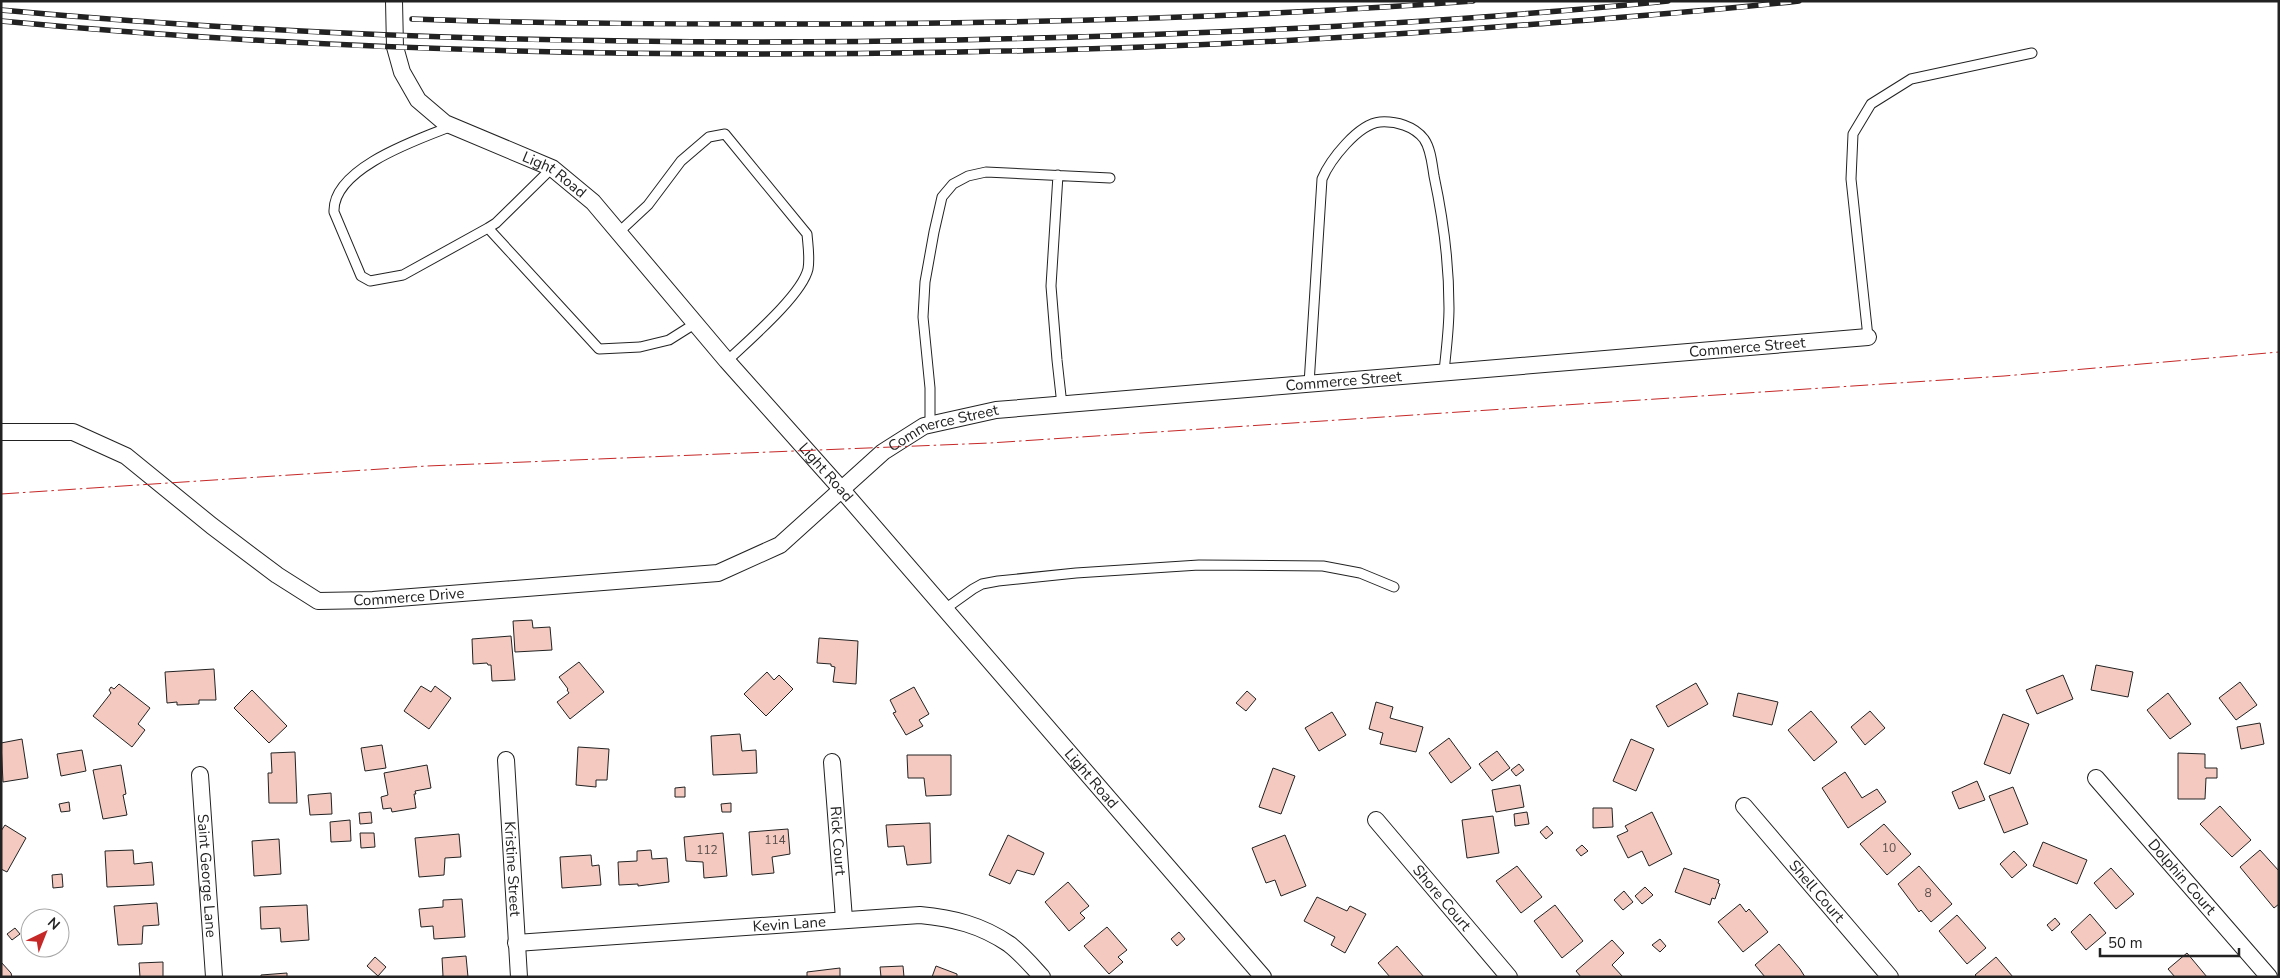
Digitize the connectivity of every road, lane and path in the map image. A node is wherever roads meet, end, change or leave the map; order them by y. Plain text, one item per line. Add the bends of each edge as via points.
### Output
1 (394, 1) edge
2 (2032, 53) dead end
3 (452, 126) junction
4 (552, 168) junction
5 (1058, 175) junction
6 (1110, 178) dead end
7 (488, 228) junction
8 (619, 232) junction
9 (696, 323) junction
10 (1868, 337) joint
11 (727, 361) junction
12 (1444, 372) junction
13 (1309, 384) junction
14 (1062, 405) junction
15 (930, 425) junction
16 (1, 432) edge
17 (842, 490) junction
18 (1394, 587) dead end
19 (945, 609) junction
20 (506, 760) dead end
21 (832, 762) dead end
22 (200, 775) dead end
23 (2096, 778) dead end
24 (1744, 806) dead end
25 (1376, 820) dead end
26 (844, 919) junction
27 (516, 943) junction
28 (214, 977) edge
29 (519, 977) edge
30 (1042, 977) edge
31 (1263, 977) edge
32 (1509, 977) edge
33 (1890, 977) edge
34 (2268, 977) edge

1 - 3 street, Light Road via 393,35 402,72 418,100
2 - 10 lane via 1911,79 1871,104 1853,134 1851,179
3 - 4 street, Light Road
3 - 7 lane via 386,154 349,179 334,202 334,212 362,276 370,281 403,275
4 - 7 lane
4 - 8 street, Light Road via 593,202
5 - 6 lane
5 - 14 lane via 1051,286
5 - 15 lane via 986,172 953,184 942,197 925,282 923,317
7 - 9 lane via 599,349 640,347 669,340
8 - 9 street, Light Road
8 - 11 lane via 648,205 681,161 709,137 725,134 807,234 809,254 808,271 790,301
9 - 11 street, Light Road
10 - 12 street, Commerce Street
11 - 17 street, Light Road
12 - 13 street, Commerce Street
12 - 13 lane via 1449,308 1440,206 1430,153 1425,140 1413,129 1386,122 1374,123 1359,132 1334,157 1322,178
13 - 14 street, Commerce Street
14 - 15 street, Commerce Street via 996,410
15 - 17 street, Commerce Street via 883,452
16 - 17 street, Commerce Drive via 73,432 126,456 277,575 318,601 373,600 718,572 780,545
17 - 19 street, Light Road
18 - 19 lane via 1360,573 1323,566 1199,565 1076,572 998,581 982,584
19 - 31 street, Light Road
20 - 27 street, Kristine Street
21 - 26 street, Rick Court
22 - 28 street, Saint George Lane
23 - 34 street, Dolphin Court
24 - 33 street, Shell Court
25 - 32 street, Shore Court
26 - 27 street, Kevin Lane
26 - 30 street, Kevin Lane via 920,915 950,918 979,927 1010,945
27 - 29 street, Kristine Street

